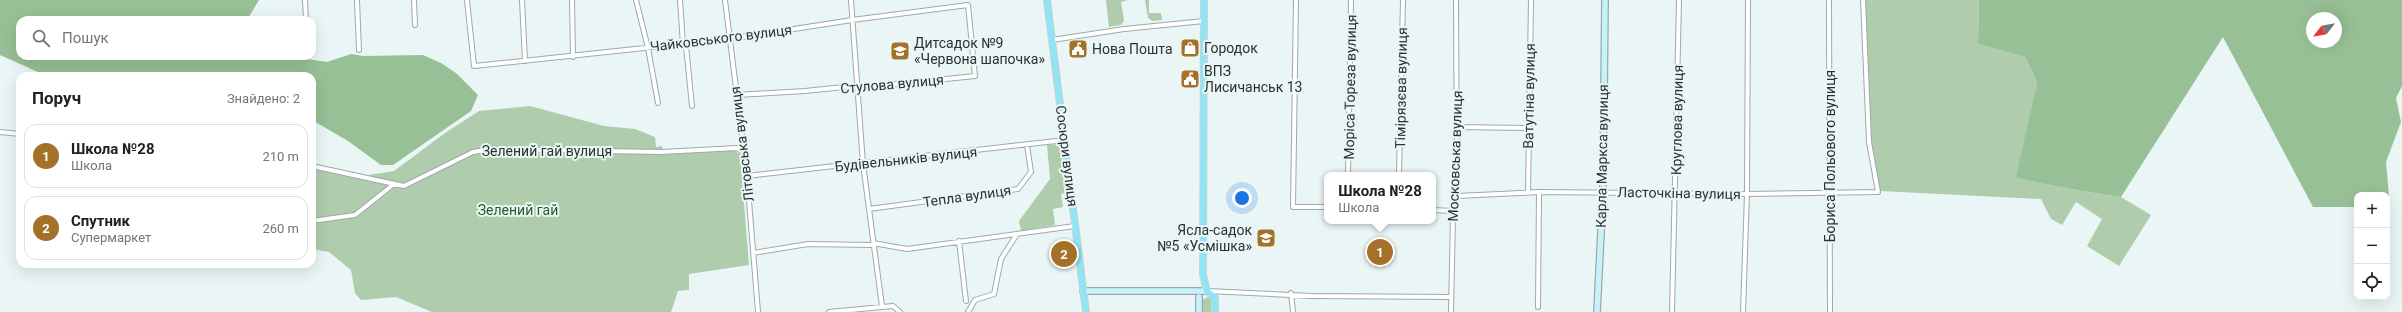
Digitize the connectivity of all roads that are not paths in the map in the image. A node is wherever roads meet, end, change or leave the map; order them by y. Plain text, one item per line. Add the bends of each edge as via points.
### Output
1 (305, 0) edge
2 (357, 0) edge
3 (414, 0) edge
4 (467, 0) edge
5 (522, 0) edge
6 (572, 0) edge
7 (636, 0) edge
8 (680, 0) edge
9 (725, 0) edge
10 (851, 0) edge
11 (1047, 0) edge
12 (1204, 0) edge
13 (1296, 0) edge
14 (1351, 0) edge
15 (1403, 0) edge
16 (1456, 0) edge
17 (1531, 0) edge
18 (1605, 0) edge
19 (1679, 0) edge
20 (1748, 0) edge
21 (1829, 0) edge
22 (1863, 0) edge
23 (968, 5) joint
24 (306, 16) edge
25 (852, 20) junction
26 (1204, 21) junction
27 (415, 25) dead end
28 (729, 39) junction
29 (1052, 40) junction
30 (683, 44) junction
31 (648, 48) junction
32 (359, 50) dead end
33 (573, 57) junction
34 (525, 61) junction
35 (858, 88) junction
36 (736, 95) junction
37 (658, 103) dead end
38 (692, 106) dead end
39 (1457, 127) junction
40 (1528, 128) junction
41 (0, 132) edge
42 (16, 134) edge
43 (1065, 140) junction
44 (1027, 145) junction
45 (743, 152) junction
46 (863, 164) junction
47 (316, 167) edge
48 (1348, 172) edge
49 (1399, 172) edge
50 (747, 176) junction
51 (394, 184) junction
52 (1539, 192) junction
53 (1603, 192) junction
54 (1528, 193) junction
55 (1676, 194) junction
56 (1747, 194) junction
57 (1831, 194) junction
58 (1457, 196) junction
59 (1324, 207) edge
60 (869, 209) junction
61 (1436, 210) edge
62 (1453, 211) junction
63 (316, 220) edge
64 (1075, 226) junction
65 (1017, 234) junction
66 (959, 241) junction
67 (873, 244) junction
68 (753, 253) junction
69 (1190, 290) junction
70 (1207, 291) junction
71 (1083, 292) junction
72 (1291, 293) junction
73 (1199, 297) junction
74 (1451, 297) junction
75 (966, 301) dead end
76 (882, 306) junction
77 (1538, 307) dead end
78 (758, 312) edge
79 (829, 312) edge
80 (900, 312) edge
81 (968, 312) edge
82 (1086, 312) edge
83 (1199, 312) edge
84 (1215, 312) edge
85 (1293, 312) edge
86 (1451, 312) edge
87 (1597, 312) edge
88 (1672, 312) edge
89 (1743, 312) edge
90 (1830, 312) edge

1 - 24 street
2 - 32 street
3 - 27 street
4 - 34 street, Чайковського вулиця via 474,66
5 - 34 street
6 - 33 street
7 - 31 street
8 - 30 street
9 - 28 street, Літовська вулиця
10 - 25 street
11 - 29 main road, Сосюри вулиця
12 - 26 main road
13 - 59 street via 1293,207
14 - 48 street, Моріса Тореза вулиця
15 - 49 street, Тімірязєва вулиця
16 - 39 street, Московська вулиця
17 - 40 street, Ватутіна вулиця
18 - 53 street, Карла Маркса вулиця
19 - 55 street, Круглова вулиця
20 - 56 street
21 - 57 street, Бориса Польового вулиця
22 - 57 street, Ласточкіна вулиця via 1869,142 1878,192
23 - 25 street, Чайковського вулиця
23 - 35 street, Стулова вулиця via 975,76
25 - 28 street, Чайковського вулиця
25 - 35 street
26 - 29 street
26 - 70 main road via 1204,275
28 - 30 street, Чайковського вулиця
28 - 36 street, Літовська вулиця
29 - 43 main road, Сосюри вулиця
30 - 31 street, Чайковського вулиця
30 - 38 street via 686,46
31 - 33 street, Чайковського вулиця
31 - 37 street
33 - 34 street, Чайковського вулиця
35 - 36 street, Стулова вулиця via 854,86
35 - 46 street
36 - 45 street, Літовська вулиця
39 - 40 street
39 - 58 street, Московська вулиця
40 - 54 street, Ватутіна вулиця
41 - 42 street
43 - 44 street, Будівельників вулиця
43 - 64 main road, Сосюри вулиця
44 - 46 street, Будівельників вулиця
44 - 60 street, Тепла вулиця via 1031,172 1018,189
45 - 50 street, Літовська вулиця
45 - 51 street, Зелений гай вулиця via 737,148 661,152 491,149 473,152 404,186
46 - 50 street, Будівельників вулиця
46 - 60 street
47 - 51 street, Зелений гай вулиця
50 - 68 street, Літовська вулиця
51 - 63 street via 355,215
52 - 53 street, Ласточкіна вулиця
52 - 54 street, Ласточкіна вулиця
52 - 77 street
53 - 55 street, Ласточкіна вулиця
53 - 87 street, Карла Маркса вулиця
54 - 58 street, Ласточкіна вулиця
55 - 56 street, Ласточкіна вулиця
55 - 88 street, Круглова вулиця
56 - 57 street, Ласточкіна вулиця
56 - 89 street
57 - 90 street, Бориса Польового вулиця
58 - 62 street, Московська вулиця
60 - 67 street
61 - 62 street
62 - 74 street, Московська вулиця
64 - 65 street
64 - 71 main road, Сосюри вулиця
65 - 66 street
65 - 81 street via 1002,259 994,294 975,300
66 - 67 street via 906,248
66 - 75 street
67 - 68 street via 808,244
67 - 76 street
68 - 78 street, Літовська вулиця
69 - 70 street
69 - 71 street
69 - 73 street
70 - 72 street
70 - 73 street
70 - 84 main road via 1215,298
71 - 82 main road, Сосюри вулиця
72 - 74 street via 1312,296
72 - 85 street
73 - 83 street
74 - 86 street, Московська вулиця
76 - 79 street
76 - 80 street via 893,306

